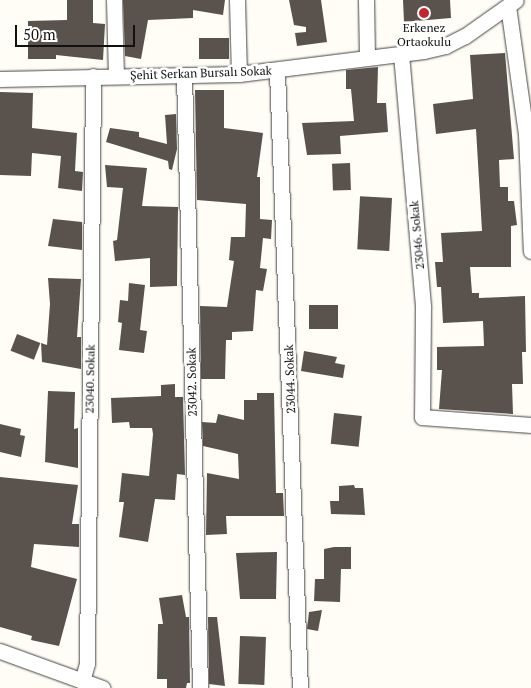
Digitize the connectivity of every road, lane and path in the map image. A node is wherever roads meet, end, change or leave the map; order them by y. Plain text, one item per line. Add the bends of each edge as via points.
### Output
1 (114, 0) edge
2 (236, 0) edge
3 (366, 0) edge
4 (512, 3) edge
5 (400, 54) junction
6 (366, 58) junction
7 (277, 70) junction
8 (116, 74) junction
9 (240, 74) junction
10 (184, 75) junction
11 (93, 76) junction
12 (0, 79) edge
13 (531, 251) edge
14 (531, 425) edge
15 (0, 651) edge
16 (82, 681) junction
17 (102, 688) edge
18 (200, 688) edge
19 (300, 688) edge

1 - 8 street
2 - 9 street
3 - 6 street
4 - 5 street, Şehit Serkan Bursalı Sokak via 445,46
4 - 13 street via 526,134
5 - 6 street, Şehit Serkan Bursalı Sokak
5 - 14 street, 23046. Sokak via 423,308 422,417
6 - 7 street, Şehit Serkan Bursalı Sokak
7 - 9 street, Şehit Serkan Bursalı Sokak
7 - 19 street, 23044. Sokak
8 - 10 street, Şehit Serkan Bursalı Sokak
8 - 11 street, Şehit Serkan Bursalı Sokak
9 - 10 street, Şehit Serkan Bursalı Sokak
10 - 18 street, 23042. Sokak
11 - 12 street, Şehit Serkan Bursalı Sokak
11 - 16 street, 23040. Sokak via 87,663
15 - 16 street
16 - 17 street

